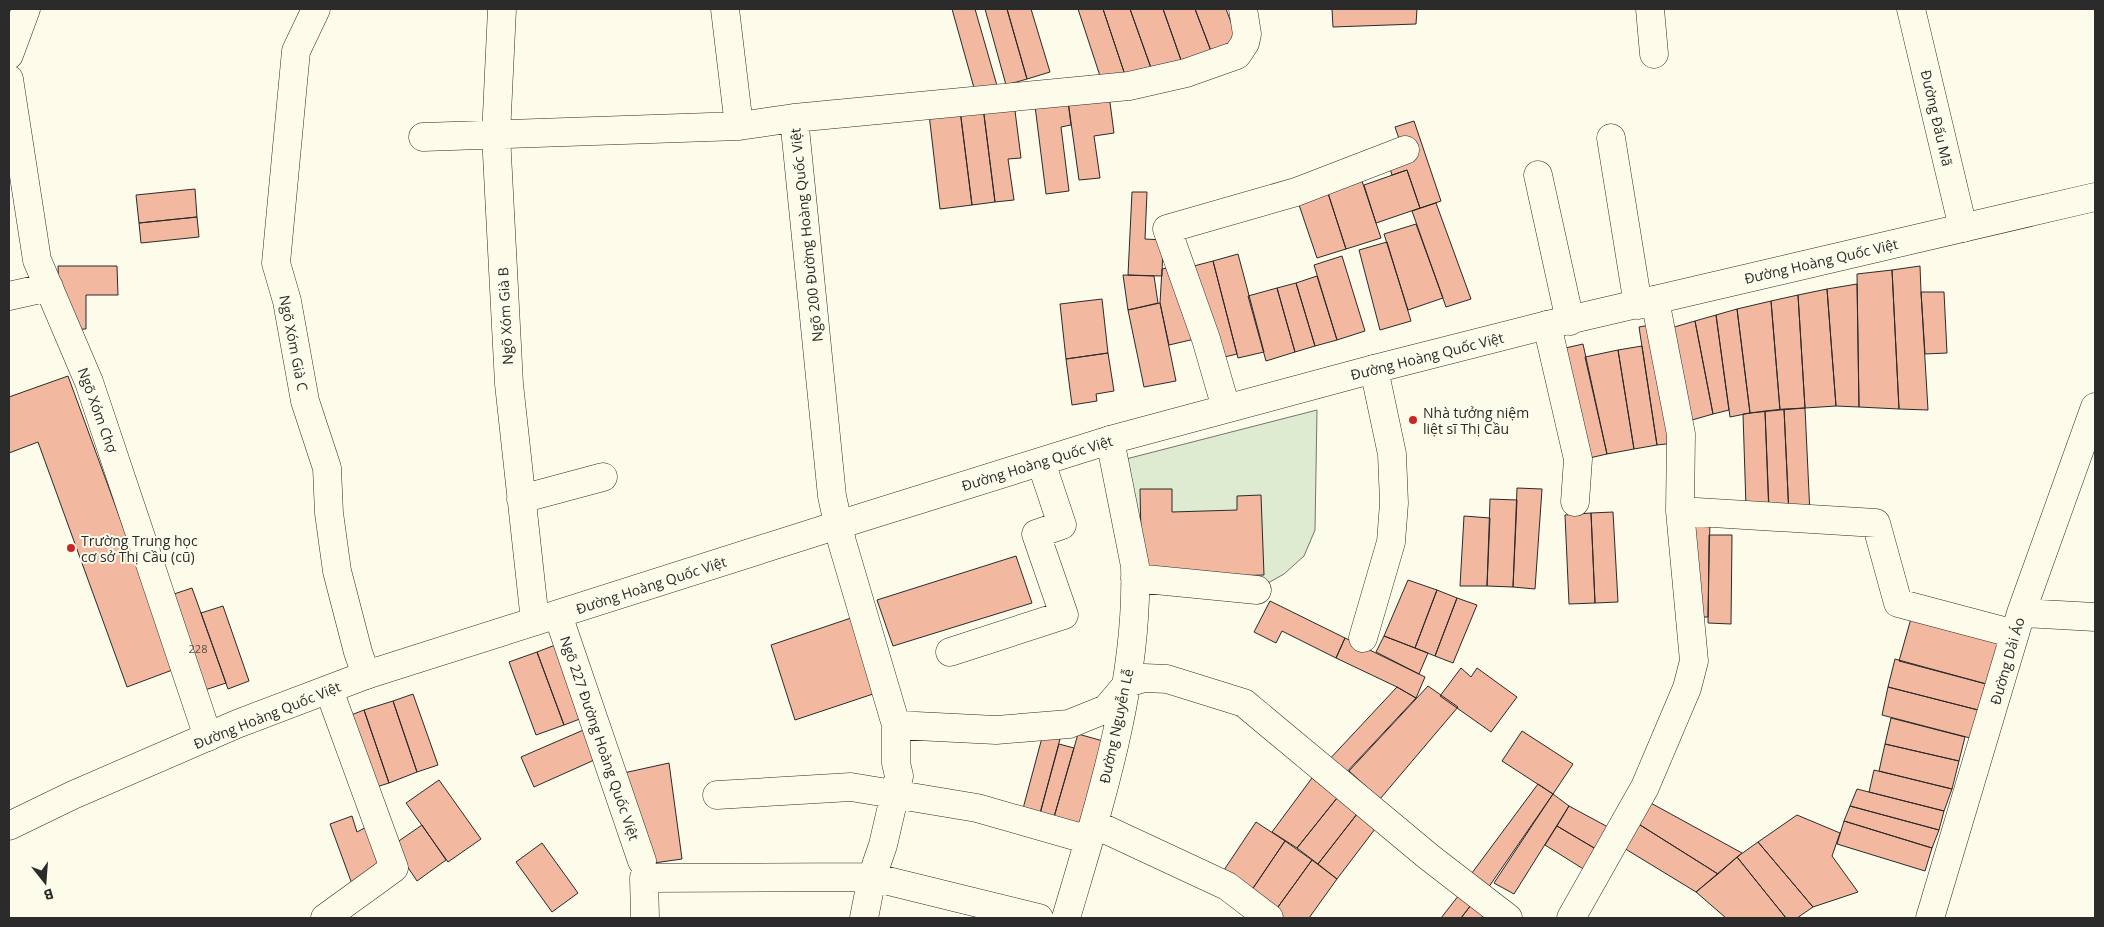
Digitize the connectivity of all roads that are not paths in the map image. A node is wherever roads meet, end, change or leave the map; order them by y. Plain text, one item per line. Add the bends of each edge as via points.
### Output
1 (26, 9) edge
2 (316, 9) edge
3 (502, 9) edge
4 (725, 9) edge
5 (1243, 9) edge
6 (1650, 9) edge
7 (1912, 9) edge
8 (1654, 54) dead end
9 (9, 55) edge
10 (9, 79) edge
11 (794, 118) junction
12 (739, 126) junction
13 (496, 135) junction
14 (423, 138) dead end
15 (1611, 138) dead end
16 (1406, 150) dead end
17 (1538, 175) dead end
18 (2095, 197) edge
19 (1963, 228) junction
20 (49, 287) junction
21 (9, 296) edge
22 (1647, 302) junction
23 (1558, 323) junction
24 (1374, 369) junction
25 (2095, 407) edge
26 (1226, 408) junction
27 (1110, 440) junction
28 (1041, 462) junction
29 (604, 477) dead end
30 (521, 499) junction
31 (1575, 502) dead end
32 (1680, 511) junction
33 (838, 525) junction
34 (1135, 578) junction
35 (1257, 590) dead end
36 (2095, 617) edge
37 (546, 618) junction
38 (2018, 623) junction
39 (1363, 638) dead end
40 (950, 652) dead end
41 (366, 675) junction
42 (1128, 682) junction
43 (329, 690) junction
44 (896, 725) junction
45 (208, 737) junction
46 (894, 794) junction
47 (717, 795) dead end
48 (9, 826) edge
49 (1091, 832) junction
50 (642, 861) dead end
51 (872, 877) junction
52 (325, 918) edge
53 (645, 918) edge
54 (864, 918) edge
55 (1039, 918) edge
56 (1066, 918) edge
57 (1269, 918) edge
58 (1508, 918) edge
59 (1571, 918) edge
60 (1930, 918) edge

1 - 9 street
2 - 41 street, Ngõ Xóm Già C via 296,51 276,264 287,300 305,401 327,468 337,571
3 - 13 street, Ngõ Xóm Già B
4 - 12 street
5 - 11 street via 1246,44 1237,55 1186,73 1129,86
6 - 8 street
7 - 19 street, Đường Đấu Mã
10 - 20 street, Ngõ Xóm Chợ via 37,260
11 - 12 street, Ngõ 200 Đường Hoàng Quốc Việt
11 - 33 street, Ngõ 200 Đường Hoàng Quốc Việt via 832,496
12 - 13 street, Ngõ 200 Đường Hoàng Quốc Việt
13 - 14 street, Ngõ 200 Đường Hoàng Quốc Việt
13 - 30 street, Ngõ Xóm Già B via 510,399
15 - 22 street
16 - 26 street via 1296,192 1167,229 1206,338
17 - 23 street
18 - 19 street, Đường Hoàng Quốc Việt
19 - 22 street, Đường Hoàng Quốc Việt
20 - 21 street
20 - 45 street, Ngõ Xóm Chợ via 89,382
22 - 23 street, Đường Hoàng Quốc Việt
22 - 32 street via 1681,434
23 - 24 street, Đường Hoàng Quốc Việt
23 - 31 street via 1578,459
24 - 26 street, Đường Hoàng Quốc Việt
24 - 39 street via 1392,454 1394,503 1392,542
25 - 38 street, Đường Dải Áo
26 - 27 street, Đường Hoàng Quốc Việt
27 - 28 street, Đường Hoàng Quốc Việt
27 - 34 street, Đường Nguyễn Lễ via 1133,548
28 - 33 street, Đường Hoàng Quốc Việt
28 - 40 street via 1062,525 1036,534 1064,615
29 - 30 street
30 - 37 street, Ngõ Xóm Già B
32 - 38 street via 1876,523 1898,603
32 - 59 street via 1694,661 1687,688 1645,787
33 - 37 street, Đường Hoàng Quốc Việt
33 - 44 street, Ngõ 200 Đường Hoàng Quốc Việt
34 - 35 street
34 - 42 street, Đường Nguyễn Lễ
36 - 38 street
37 - 41 street, Đường Hoàng Quốc Việt
37 - 50 street, Ngõ 227 Đường Hoàng Quốc Việt
38 - 60 street, Đường Dải Áo
41 - 43 street, Đường Hoàng Quốc Việt
42 - 44 street via 1106,709 1069,724 996,730
42 - 49 street, Đường Nguyễn Lễ
42 - 58 street via 1144,678 1167,679 1244,703 1429,857
43 - 45 street, Đường Hoàng Quốc Việt
43 - 52 street via 394,868
44 - 46 street, Ngõ 200 Đường Hoàng Quốc Việt via 899,776
45 - 48 street, Đường Hoàng Quốc Việt
46 - 47 street via 851,787
46 - 49 street
46 - 51 street, Ngõ 200 Đường Hoàng Quốc Việt
49 - 56 street, Đường Nguyễn Lễ
49 - 57 street via 1227,886
51 - 53 street via 644,878
51 - 54 street, Ngõ 200 Đường Hoàng Quốc Việt
51 - 55 street

